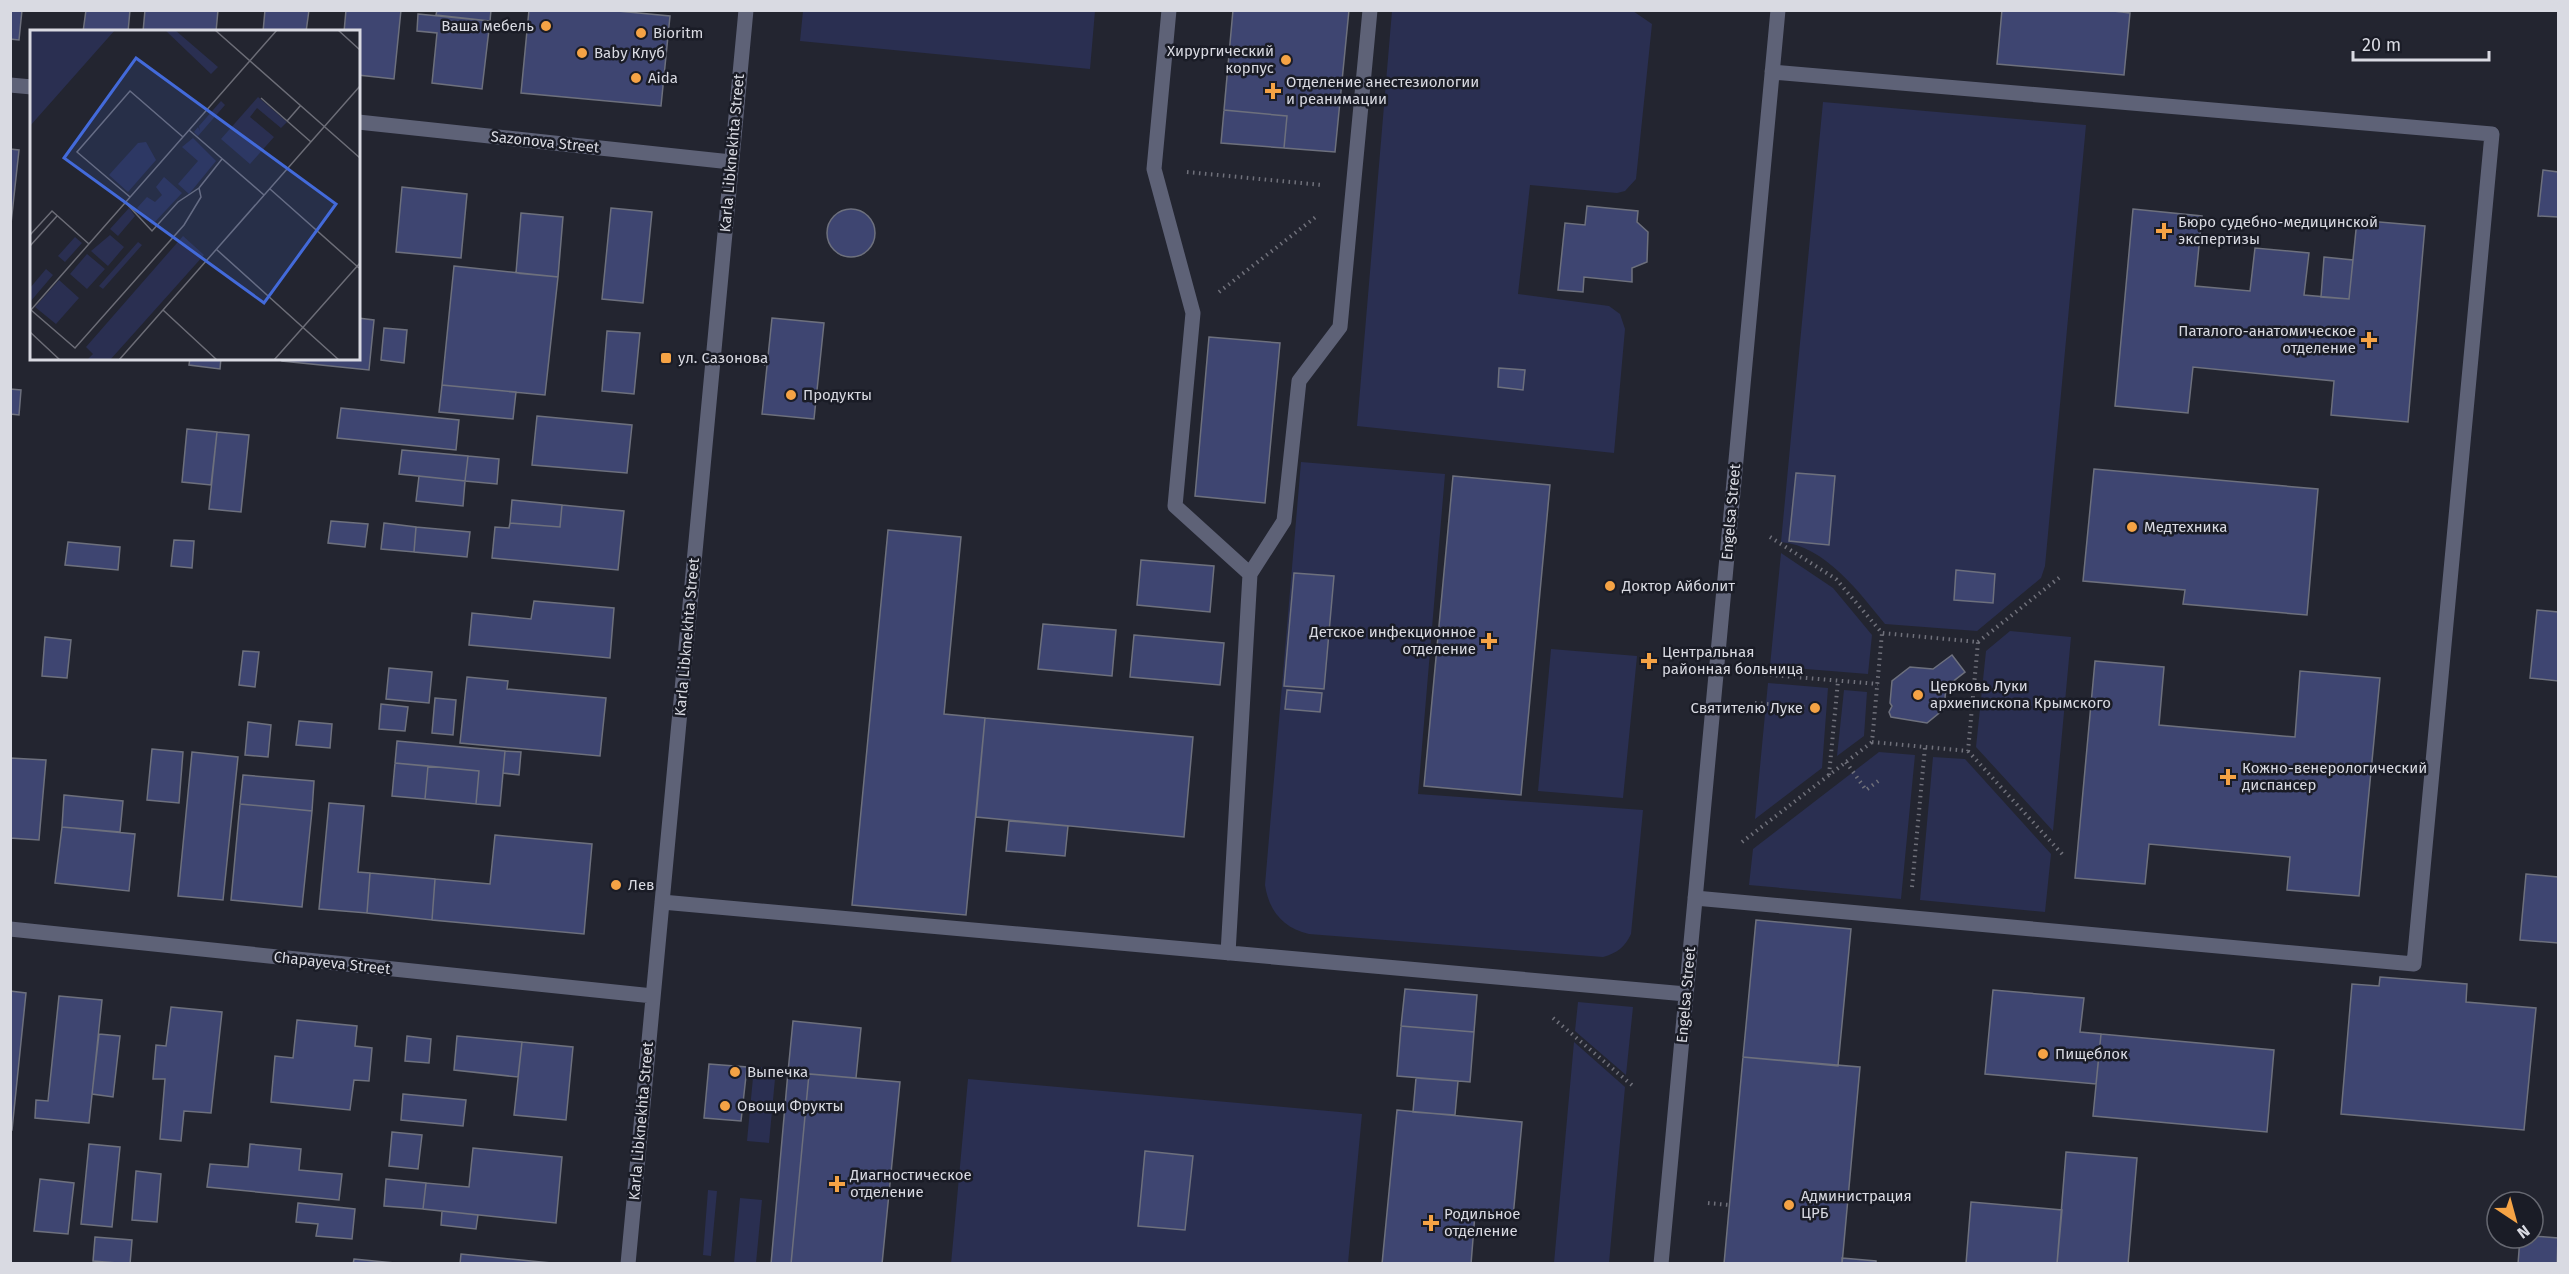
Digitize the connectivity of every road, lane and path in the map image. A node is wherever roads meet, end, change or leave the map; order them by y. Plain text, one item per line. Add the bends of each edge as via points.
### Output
1 (746, 10) edge
2 (1168, 10) edge
3 (1370, 10) edge
4 (1778, 10) edge
5 (1772, 72) junction
6 (10, 85) edge
7 (30, 87) edge
8 (360, 122) edge
9 (731, 162) junction
10 (1154, 169) junction
11 (1353, 188) junction
12 (1193, 313) junction
13 (758, 363) dead end
14 (767, 364) dead end
15 (1770, 537) dead end
16 (1250, 574) junction
17 (2060, 577) dead end
18 (1882, 633) junction
19 (1978, 642) junction
20 (1758, 674) dead end
21 (1838, 681) junction
22 (1878, 684) junction
23 (1755, 703) dead end
24 (1815, 708) dead end
25 (1872, 742) junction
26 (1925, 747) junction
27 (1968, 751) junction
28 (1846, 762) junction
29 (1829, 776) junction
30 (1881, 779) dead end
31 (1742, 842) dead end
32 (2063, 855) dead end
33 (1695, 898) junction
34 (662, 902) junction
35 (1909, 918) junction
36 (10, 929) edge
37 (1228, 953) junction
38 (1686, 994) junction
39 (653, 996) junction
40 (1553, 1018) dead end
41 (1633, 1086) dead end
42 (1708, 1203) dead end
43 (1730, 1205) dead end
44 (628, 1263) edge
45 (1661, 1263) edge

1 - 9 street, Karla Libknekhta Street
2 - 10 street
3 - 11 street
4 - 5 street, Engelsa Street
5 - 33 street, Engelsa Street
5 - 35 street via 2492,134 2414,964
6 - 7 street
8 - 9 street, Sazonova Street
9 - 34 street, Karla Libknekhta Street
10 - 11 path
10 - 12 street
11 - 12 path
11 - 16 street via 1340,327 1299,381 1284,521
12 - 16 street via 1174,506
13 - 14 path
15 - 18 path via 1836,579
16 - 37 street
17 - 19 path
18 - 19 path
18 - 22 path
19 - 27 path
20 - 21 path
21 - 22 path
21 - 29 path
22 - 25 path
23 - 24 path
25 - 26 path
25 - 28 path
26 - 27 path
26 - 35 path
27 - 32 path
28 - 29 path
28 - 30 path via 1866,790
29 - 31 path
33 - 35 street
33 - 38 street, Engelsa Street
34 - 37 street
34 - 39 street, Karla Libknekhta Street
36 - 39 street, Chapayeva Street
37 - 38 street
38 - 45 street, Engelsa Street
39 - 44 street, Karla Libknekhta Street
40 - 41 path
42 - 43 path

